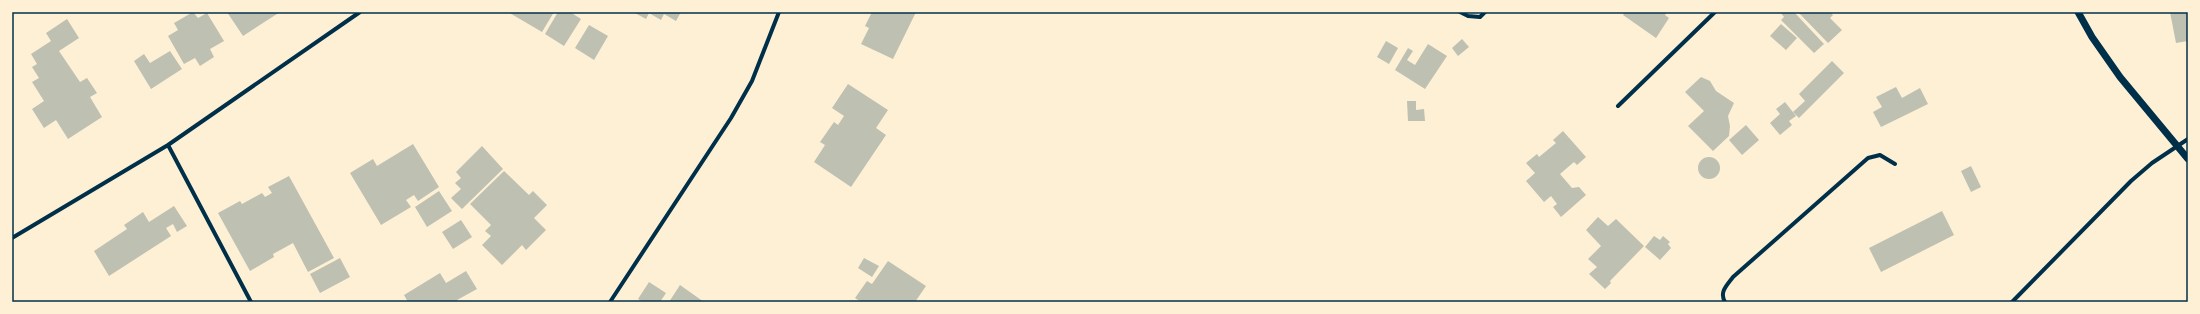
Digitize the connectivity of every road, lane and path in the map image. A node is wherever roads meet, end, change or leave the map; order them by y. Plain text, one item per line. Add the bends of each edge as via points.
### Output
1 (360, 12) edge
2 (779, 12) edge
3 (1460, 12) edge
4 (1485, 12) edge
5 (1715, 12) edge
6 (2078, 12) edge
7 (1618, 106) dead end
8 (2188, 139) edge
9 (2178, 144) junction
10 (168, 145) junction
11 (2188, 159) edge
12 (1895, 164) dead end
13 (12, 238) edge
14 (252, 302) edge
15 (610, 302) edge
16 (1725, 302) edge
17 (2012, 302) edge

1 - 10 street
2 - 15 street via 752,81 731,118
3 - 4 street via 1480,17
5 - 7 street
6 - 9 street via 2120,77
8 - 9 street
9 - 11 street
9 - 17 street via 2131,180
10 - 13 street
10 - 14 street
12 - 16 street via 1880,155 1868,158 1733,277 1723,289

